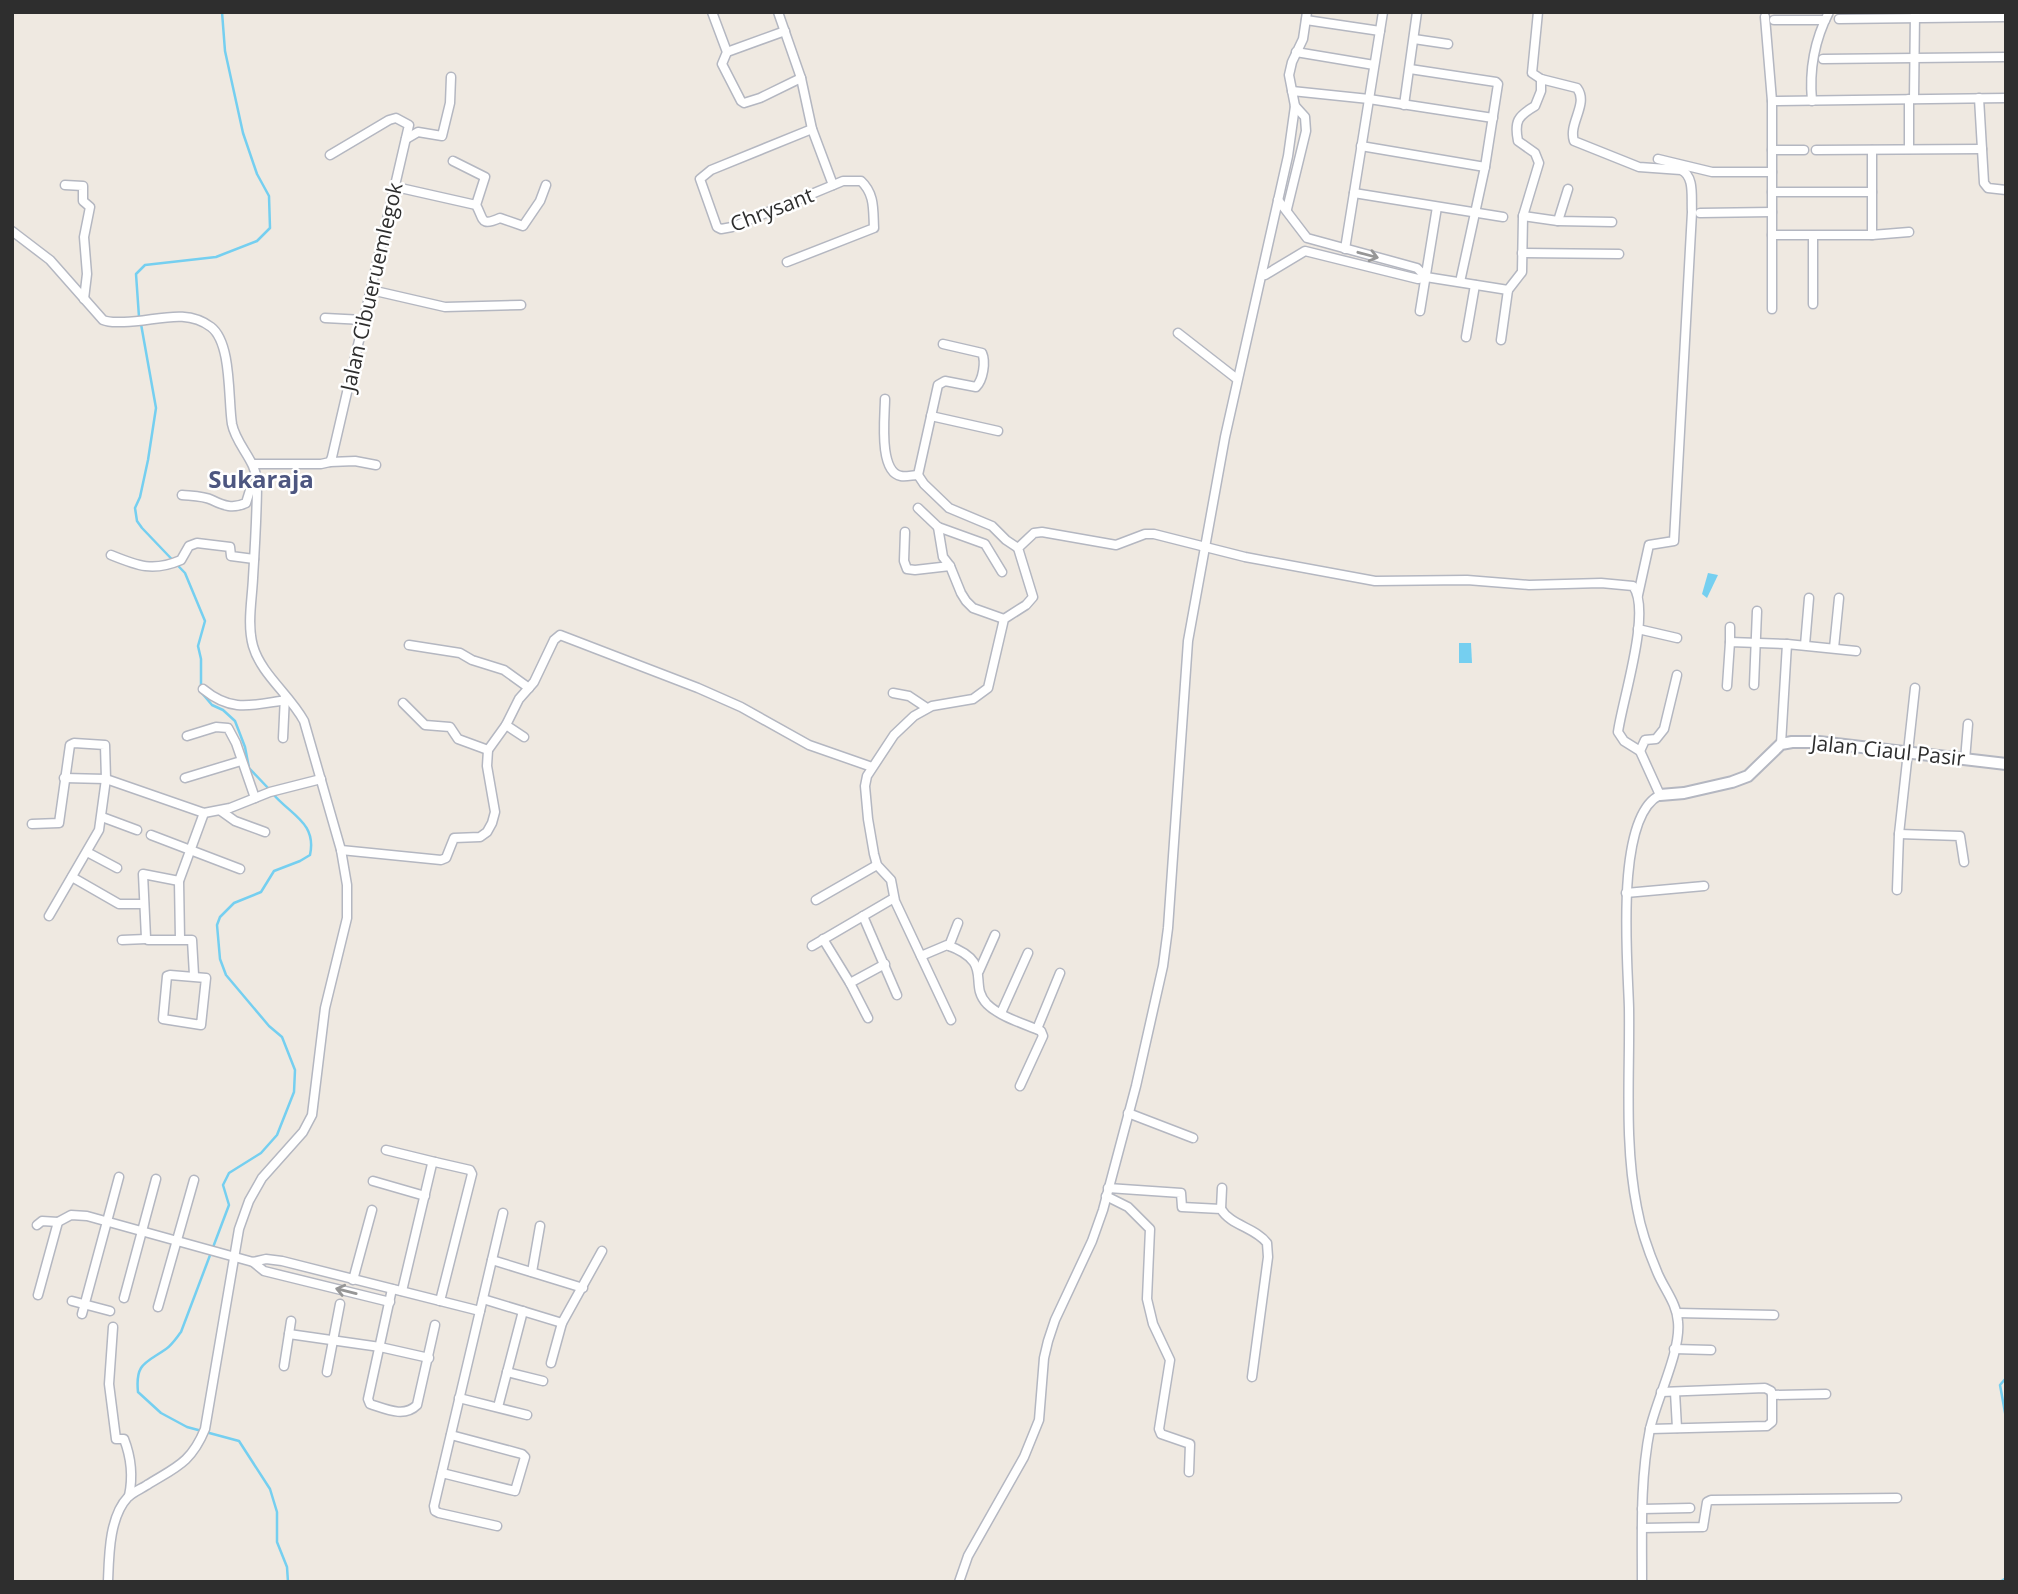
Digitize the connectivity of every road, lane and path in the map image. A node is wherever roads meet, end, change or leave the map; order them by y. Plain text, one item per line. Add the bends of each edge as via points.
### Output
1 (712, 12) edge
2 (778, 12) edge
3 (1383, 12) edge
4 (1417, 12) edge
5 (1538, 12) edge
6 (1914, 15) edge
7 (1306, 16) edge
8 (1827, 16) edge
9 (1765, 17) dead end
10 (2006, 17) edge
11 (1839, 19) dead end
12 (1774, 20) dead end
13 (785, 31) junction
14 (1380, 31) junction
15 (1414, 40) junction
16 (1448, 44) dead end
17 (727, 52) junction
18 (1296, 52) junction
19 (1914, 57) junction
20 (2006, 57) edge
21 (1824, 59) dead end
22 (1374, 65) junction
23 (1410, 69) junction
24 (451, 77) dead end
25 (802, 78) junction
26 (1541, 79) junction
27 (1292, 91) junction
28 (1979, 98) junction
29 (2006, 98) edge
30 (1369, 99) junction
31 (1912, 99) junction
32 (1812, 101) junction
33 (1772, 102) junction
34 (1404, 105) junction
35 (1295, 106) junction
36 (1493, 118) junction
37 (812, 129) junction
38 (406, 139) junction
39 (1361, 146) junction
40 (1909, 149) junction
41 (1982, 149) junction
42 (1772, 150) junction
43 (1804, 150) dead end
44 (1816, 150) dead end
45 (1872, 150) junction
46 (330, 155) dead end
47 (1658, 159) dead end
48 (453, 161) dead end
49 (1485, 167) junction
50 (1772, 172) junction
51 (546, 185) dead end
52 (833, 185) junction
53 (65, 186) dead end
54 (396, 187) junction
55 (1568, 189) dead end
56 (2006, 190) edge
57 (1772, 192) junction
58 (1872, 192) junction
59 (1354, 193) junction
60 (1278, 200) junction
61 (476, 205) junction
62 (1437, 206) junction
63 (1287, 209) junction
64 (1772, 212) junction
65 (1476, 213) junction
66 (1700, 213) dead end
67 (1523, 216) junction
68 (1503, 217) dead end
69 (1558, 221) junction
70 (1612, 222) dead end
71 (12, 230) edge
72 (1909, 232) dead end
73 (1772, 235) junction
74 (1813, 236) junction
75 (1872, 236) junction
76 (1307, 238) junction
77 (1345, 249) junction
78 (1305, 251) junction
79 (1522, 253) junction
80 (1619, 254) dead end
81 (787, 262) dead end
82 (1265, 275) dead end
83 (1426, 276) junction
84 (1460, 282) junction
85 (1475, 285) junction
86 (1510, 288) junction
87 (371, 290) junction
88 (84, 299) junction
89 (1813, 304) dead end
90 (521, 305) dead end
91 (1772, 309) dead end
92 (1420, 311) dead end
93 (325, 318) dead end
94 (363, 320) junction
95 (1178, 333) dead end
96 (1466, 337) dead end
97 (1501, 340) dead end
98 (943, 344) dead end
99 (1237, 379) junction
100 (885, 398) dead end
101 (931, 416) junction
102 (998, 431) dead end
103 (330, 462) junction
104 (253, 464) junction
105 (376, 465) dead end
106 (918, 475) junction
107 (257, 484) junction
108 (182, 495) dead end
109 (918, 508) dead end
110 (938, 527) junction
111 (905, 532) dead end
112 (1205, 547) junction
113 (1018, 548) junction
114 (111, 555) dead end
115 (254, 559) junction
116 (950, 566) junction
117 (1002, 572) dead end
118 (1638, 595) junction
119 (1809, 598) dead end
120 (1839, 598) dead end
121 (1757, 611) dead end
122 (1004, 619) junction
123 (1730, 627) dead end
124 (1638, 629) junction
125 (1677, 638) dead end
126 (1730, 642) junction
127 (1755, 643) junction
128 (1787, 644) junction
129 (409, 645) dead end
130 (1805, 645) junction
131 (1834, 648) junction
132 (1856, 651) dead end
133 (1677, 675) dead end
134 (1754, 685) dead end
135 (1727, 686) dead end
136 (529, 688) junction
137 (1914, 688) dead end
138 (204, 689) dead end
139 (893, 693) dead end
140 (285, 697) junction
141 (403, 703) dead end
142 (927, 708) junction
143 (1968, 724) dead end
144 (506, 725) junction
145 (187, 736) dead end
146 (524, 737) dead end
147 (283, 738) dead end
148 (1780, 744) junction
149 (488, 750) junction
150 (1640, 751) junction
151 (1909, 753) junction
152 (1965, 760) junction
153 (241, 761) junction
154 (2006, 764) edge
155 (872, 767) junction
156 (64, 778) junction
157 (185, 778) dead end
158 (106, 779) junction
159 (321, 779) junction
160 (1660, 795) junction
161 (255, 798) junction
162 (220, 811) junction
163 (204, 813) junction
164 (102, 817) junction
165 (32, 824) dead end
166 (137, 830) dead end
167 (265, 832) dead end
168 (1899, 834) junction
169 (151, 835) dead end
170 (189, 850) junction
171 (341, 850) junction
172 (87, 852) junction
173 (1964, 862) dead end
174 (877, 865) junction
175 (117, 869) dead end
176 (240, 869) dead end
177 (72, 877) junction
178 (178, 881) junction
179 (1704, 886) dead end
180 (1897, 890) dead end
181 (1626, 892) junction
182 (894, 898) junction
183 (816, 900) dead end
184 (144, 904) junction
185 (50, 916) dead end
186 (863, 916) junction
187 (958, 923) dead end
188 (995, 935) dead end
189 (146, 939) junction
190 (180, 939) junction
191 (823, 939) junction
192 (122, 940) dead end
193 (812, 946) dead end
194 (949, 946) junction
195 (1028, 953) dead end
196 (921, 956) junction
197 (886, 964) junction
198 (979, 971) junction
199 (1060, 973) dead end
200 (194, 975) junction
201 (850, 983) junction
202 (897, 995) dead end
203 (1001, 1013) junction
204 (868, 1018) dead end
205 (951, 1020) dead end
206 (1037, 1029) junction
207 (1020, 1086) dead end
208 (1128, 1113) junction
209 (1193, 1138) dead end
210 (386, 1150) dead end
211 (435, 1162) junction
212 (119, 1177) dead end
213 (156, 1179) dead end
214 (194, 1180) dead end
215 (373, 1181) dead end
216 (1223, 1188) dead end
217 (1107, 1192) junction
218 (425, 1196) junction
219 (1221, 1209) junction
220 (372, 1210) dead end
221 (503, 1213) dead end
222 (106, 1220) junction
223 (58, 1222) junction
224 (37, 1226) dead end
225 (540, 1226) dead end
226 (141, 1230) junction
227 (177, 1241) junction
228 (602, 1251) dead end
229 (235, 1257) junction
230 (492, 1260) junction
231 (253, 1262) junction
232 (306, 1268) junction
233 (532, 1272) junction
234 (353, 1280) junction
235 (302, 1281) junction
236 (583, 1288) junction
237 (393, 1289) junction
238 (402, 1291) junction
239 (38, 1295) dead end
240 (124, 1298) dead end
241 (483, 1299) junction
242 (72, 1301) dead end
243 (440, 1301) junction
244 (390, 1302) junction
245 (340, 1304) dead end
246 (158, 1307) dead end
247 (83, 1310) junction
248 (110, 1311) dead end
249 (480, 1311) junction
250 (523, 1311) junction
251 (1677, 1313) junction
252 (1774, 1315) dead end
253 (291, 1321) dead end
254 (562, 1323) junction
255 (435, 1325) dead end
256 (113, 1327) dead end
257 (289, 1334) junction
258 (334, 1340) junction
259 (380, 1347) junction
260 (1674, 1349) junction
261 (1711, 1350) dead end
262 (429, 1358) junction
263 (551, 1363) dead end
264 (284, 1366) dead end
265 (507, 1371) junction
266 (327, 1372) dead end
267 (1252, 1377) dead end
268 (543, 1381) dead end
269 (1661, 1392) junction
270 (1675, 1392) junction
271 (1826, 1394) dead end
272 (1772, 1395) junction
273 (459, 1398) junction
274 (498, 1407) junction
275 (527, 1415) dead end
276 (1677, 1428) junction
277 (1650, 1429) junction
278 (451, 1435) junction
279 (1189, 1472) dead end
280 (442, 1473) junction
281 (129, 1496) junction
282 (1897, 1498) dead end
283 (1690, 1508) dead end
284 (1642, 1509) junction
285 (497, 1526) dead end
286 (1642, 1528) junction
287 (108, 1582) edge
288 (960, 1582) edge
289 (1642, 1582) edge

1 - 17 street
2 - 13 street
3 - 14 street
4 - 15 street
5 - 26 street via 1532,73
6 - 10 street
6 - 11 street
6 - 19 street
7 - 14 street
7 - 18 street
8 - 12 street
8 - 32 street via 1812,57
9 - 33 street
13 - 17 street
13 - 25 street
14 - 22 street
15 - 16 street
15 - 23 street
17 - 25 street via 722,64 744,103
18 - 22 street
18 - 27 street via 1289,75
19 - 20 street
19 - 21 street
19 - 31 street
22 - 30 street
23 - 34 street
23 - 36 street via 1496,82
24 - 38 street via 442,136 418,132
25 - 37 street
26 - 67 street via 1538,102 1523,113 1517,126 1518,141 1539,159
26 - 118 street via 1580,90 1574,141 1639,167 1677,169 1690,178 1674,541 1650,544
27 - 30 street
27 - 35 street
28 - 29 street
28 - 31 street
28 - 41 street
30 - 34 street
30 - 39 street
31 - 32 street
31 - 40 street
32 - 33 street
33 - 42 street
34 - 36 street
35 - 60 street
35 - 63 street via 1305,117 1306,131
36 - 49 street
37 - 52 street
37 - 52 street, Chrysant via 711,170 700,184 721,229
38 - 46 street via 409,125 396,118
38 - 54 street, Jalan Cibueruemlegok
39 - 49 street
39 - 59 street
40 - 41 street
40 - 45 street
41 - 56 street via 1985,186
42 - 43 street
42 - 50 street
44 - 45 street
45 - 58 street
47 - 50 street via 1712,172
48 - 61 street via 485,177
49 - 65 street
50 - 57 street
51 - 61 street via 524,226 500,218 485,222
52 - 81 street via 853,180 867,187 874,228
53 - 88 street via 83,186 83,201 90,207 84,237
54 - 61 street
54 - 87 street, Jalan Cibueruemlegok
55 - 69 street
57 - 58 street
57 - 64 street
58 - 75 street
59 - 62 street
59 - 77 street
60 - 63 street
60 - 99 street
62 - 65 street
62 - 83 street
63 - 76 street
64 - 66 street
64 - 73 street
65 - 68 street
65 - 84 street
67 - 69 street
67 - 79 street
69 - 70 street
71 - 88 street via 50,260
72 - 75 street
73 - 74 street
73 - 91 street
74 - 75 street
74 - 89 street
76 - 77 street
76 - 78 street
77 -> 83 street via 1417,268
78 - 82 street
78 - 83 street via 1418,279
79 - 80 street
79 - 86 street via 1522,272
83 - 84 street
83 - 92 street
84 - 85 street
85 - 86 street
85 - 96 street
86 - 97 street
87 - 90 street via 445,307
87 - 94 street, Jalan Cibueruemlegok
88 - 104 street via 108,322 183,316 215,331 225,361 234,431
93 - 94 street
94 - 103 street, Jalan Cibueruemlegok
95 - 99 street
98 - 101 street via 982,353 984,362 976,387 940,382
99 - 112 street
100 - 106 street via 888,461 896,474
101 - 102 street
101 - 106 street
103 - 104 street
103 - 105 street
104 - 107 street
106 - 113 street via 948,508 992,526
107 - 108 street via 240,506 221,506 211,499
107 - 115 street
109 - 110 street
110 - 116 street via 943,557
110 - 117 street via 980,541
111 - 116 street via 907,569
112 - 113 street via 1154,534 1116,545 1038,532
112 - 118 street via 1375,581 1615,583 1633,586
112 - 208 street via 1185,668 1166,949
113 - 122 street via 1033,594
114 - 115 street via 142,567 170,565 197,543 230,547 230,556
115 - 140 street via 253,645
116 - 122 street via 973,608
118 - 124 street
119 - 130 street
120 - 131 street
121 - 127 street
122 - 142 street via 985,692 973,699
123 - 126 street
124 - 125 street
124 - 150 street via 1618,732 1623,741
126 - 127 street
126 - 135 street
127 - 128 street
127 - 134 street
128 - 130 street
128 - 148 street
129 - 136 street via 460,653 504,670
130 - 131 street
131 - 132 street
133 - 150 street via 1664,729 1656,739 1645,740
136 - 144 street
136 - 155 street via 561,635 698,688 809,745
137 - 151 street
138 - 140 street via 217,700 240,706
139 - 142 street via 909,696
140 - 147 street
140 - 159 street via 304,721
141 - 149 street via 425,725 450,727 457,739
142 - 155 street via 907,721
143 - 152 street
144 - 146 street
144 - 149 street
145 - 153 street via 226,727
148 - 151 street, Jalan Ciaul Pasir via 1819,742
148 - 160 street, Jalan Ciaul Pasir via 1739,780
149 - 171 street via 495,813 484,835 454,838 441,860
150 - 160 street
151 - 152 street, Jalan Ciaul Pasir
151 - 168 street
152 - 154 street, Jalan Ciaul Pasir
153 - 157 street
153 - 161 street
155 - 174 street via 865,786
156 - 158 street
156 - 158 street via 71,744 102,744 106,748
156 - 165 street via 59,823
158 - 163 street
158 - 164 street
159 - 161 street
159 - 171 street
160 - 181 street via 1649,802 1640,824
161 - 162 street
162 - 163 street
162 - 167 street
163 - 170 street
164 - 166 street
164 - 172 street
168 - 173 street via 1960,836
168 - 180 street
169 - 170 street
170 - 176 street
170 - 178 street
171 - 229 street via 347,918 325,1008 315,1106 303,1132 262,1178 249,1201
172 - 175 street
172 - 177 street
174 - 182 street via 891,880
174 - 183 street
177 - 184 street via 119,904
177 - 185 street
178 - 184 street via 143,874
178 - 190 street
179 - 181 street
181 - 251 street via 1629,1113 1636,1206
182 - 186 street
182 - 196 street
184 - 189 street
186 - 191 street
186 - 197 street
187 - 194 street
188 - 198 street
189 - 190 street
189 - 192 street
190 - 200 street via 192,941
191 - 193 street
191 - 201 street
194 - 196 street
194 - 198 street via 972,959
195 - 203 street
196 - 205 street
197 - 201 street
197 - 202 street
198 - 203 street via 983,998
199 - 206 street
200 - 200 street via 167,976 164,1020 203,1023 207,979
201 - 204 street
203 - 206 street
206 - 207 street via 1043,1036
208 - 209 street
208 - 217 street
210 - 211 street
211 - 218 street
211 - 243 street via 472,1173
212 - 222 street
213 - 226 street
214 - 227 street
215 - 218 street
216 - 219 street
217 - 219 street via 1181,1193 1183,1207
217 - 279 street via 1150,1229 1147,1299 1170,1360 1159,1429 1189,1444
217 - 288 street via 1092,1241 1048,1341 1034,1435 973,1546
218 - 238 street
219 - 267 street via 1262,1236 1269,1248
220 - 234 street
221 - 230 street
222 - 223 street via 71,1215
222 - 226 street
222 - 247 street
223 - 224 street via 42,1221
223 - 239 street
225 - 233 street
226 - 227 street
226 - 240 street
227 - 229 street
227 - 246 street
228 - 236 street
229 - 231 street
229 - 281 street via 210,1407 198,1444 190,1457
230 - 233 street
230 - 241 street
231 - 232 street via 272,1260
231 - 235 street via 264,1271
232 - 234 street
232 - 235 street
233 - 236 street
234 - 237 street
244 -> 235 street
236 - 254 street
237 - 238 street
237 - 244 street
238 - 243 street
241 - 249 street
241 - 250 street
242 - 247 street
243 - 249 street
244 - 259 street
245 - 258 street
247 - 248 street
249 - 273 street
250 - 254 street
250 - 265 street
251 - 252 street
251 - 260 street
253 - 257 street
254 - 263 street
255 - 262 street
256 - 281 street via 111,1408 116,1439 124,1438 127,1448 132,1483
257 - 258 street
257 - 264 street
258 - 259 street
258 - 266 street
259 - 262 street
259 - 262 street via 368,1399 370,1404 400,1412 417,1405
260 - 261 street
260 - 269 street
265 - 268 street
265 - 274 street
269 - 270 street
269 - 277 street
270 - 272 street via 1765,1388
270 - 276 street
271 - 272 street
272 - 276 street via 1769,1426
273 - 274 street
273 - 278 street
274 - 275 street
276 - 277 street
277 - 284 street
278 - 280 street
278 - 280 street via 525,1457 516,1491
280 - 285 street via 435,1511
281 - 287 street via 115,1524
282 - 286 street via 1712,1500 1706,1504 1703,1527
283 - 284 street
284 - 286 street
286 - 289 street

